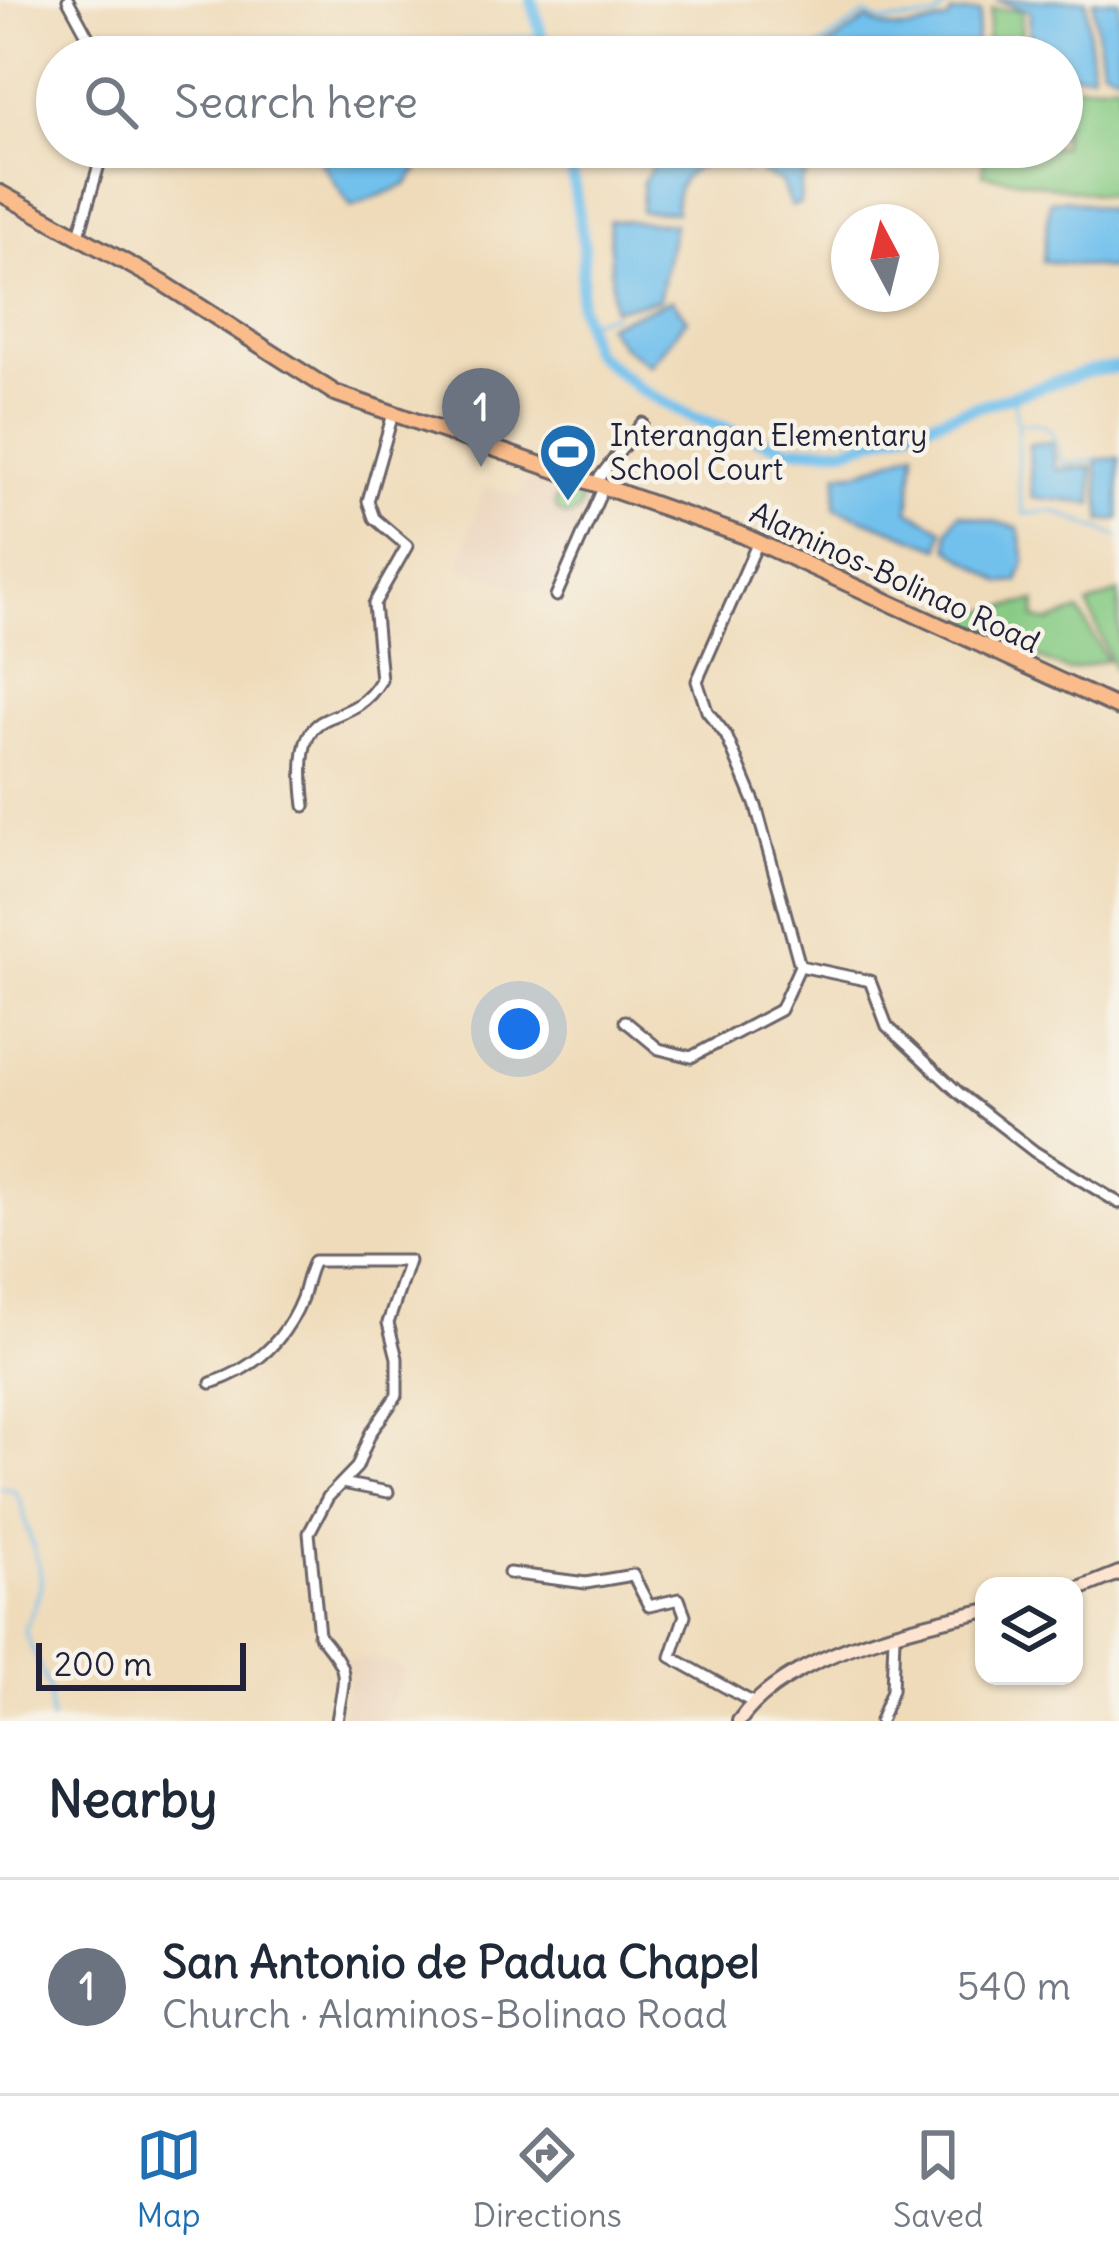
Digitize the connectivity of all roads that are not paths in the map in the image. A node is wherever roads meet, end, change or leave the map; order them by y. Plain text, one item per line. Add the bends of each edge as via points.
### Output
1 (68, 0) edge
2 (88, 36) edge
3 (98, 168) edge
4 (0, 193) edge
5 (79, 235) junction
6 (393, 414) junction
7 (642, 423) dead end
8 (600, 485) junction
9 (758, 542) junction
10 (556, 596) dead end
11 (1119, 708) edge
12 (305, 806) dead end
13 (800, 966) junction
14 (625, 1021) dead end
15 (1119, 1203) edge
16 (211, 1383) dead end
17 (342, 1483) junction
18 (388, 1492) dead end
19 (509, 1573) dead end
20 (1118, 1575) edge
21 (1083, 1588) edge
22 (975, 1614) edge
23 (894, 1636) junction
24 (752, 1702) junction
25 (337, 1721) edge
26 (739, 1721) edge
27 (880, 1721) edge

1 - 2 street
3 - 5 street
4 - 5 main road, Alaminos-Bolinao Road
5 - 6 main road, Alaminos-Bolinao Road via 316,383
6 - 8 main road, Alaminos-Bolinao Road
6 - 12 street via 368,501 374,518 407,548 374,604 381,680 309,734
7 - 8 street
8 - 9 main road, Alaminos-Bolinao Road
8 - 10 street
9 - 11 main road, Alaminos-Bolinao Road
9 - 13 street via 697,681 756,806
13 - 14 street via 780,1010 691,1058 659,1048
13 - 15 street via 870,981 887,1026 960,1094
16 - 17 street via 248,1370 279,1339 314,1261 408,1260 388,1323 397,1395
17 - 18 street
17 - 25 street via 308,1538 319,1635 344,1670
19 - 24 street via 586,1583 633,1575 649,1606 679,1599 685,1615 671,1657
20 - 21 street
22 - 23 street
23 - 24 street via 794,1672
23 - 27 street via 894,1678
24 - 26 street

